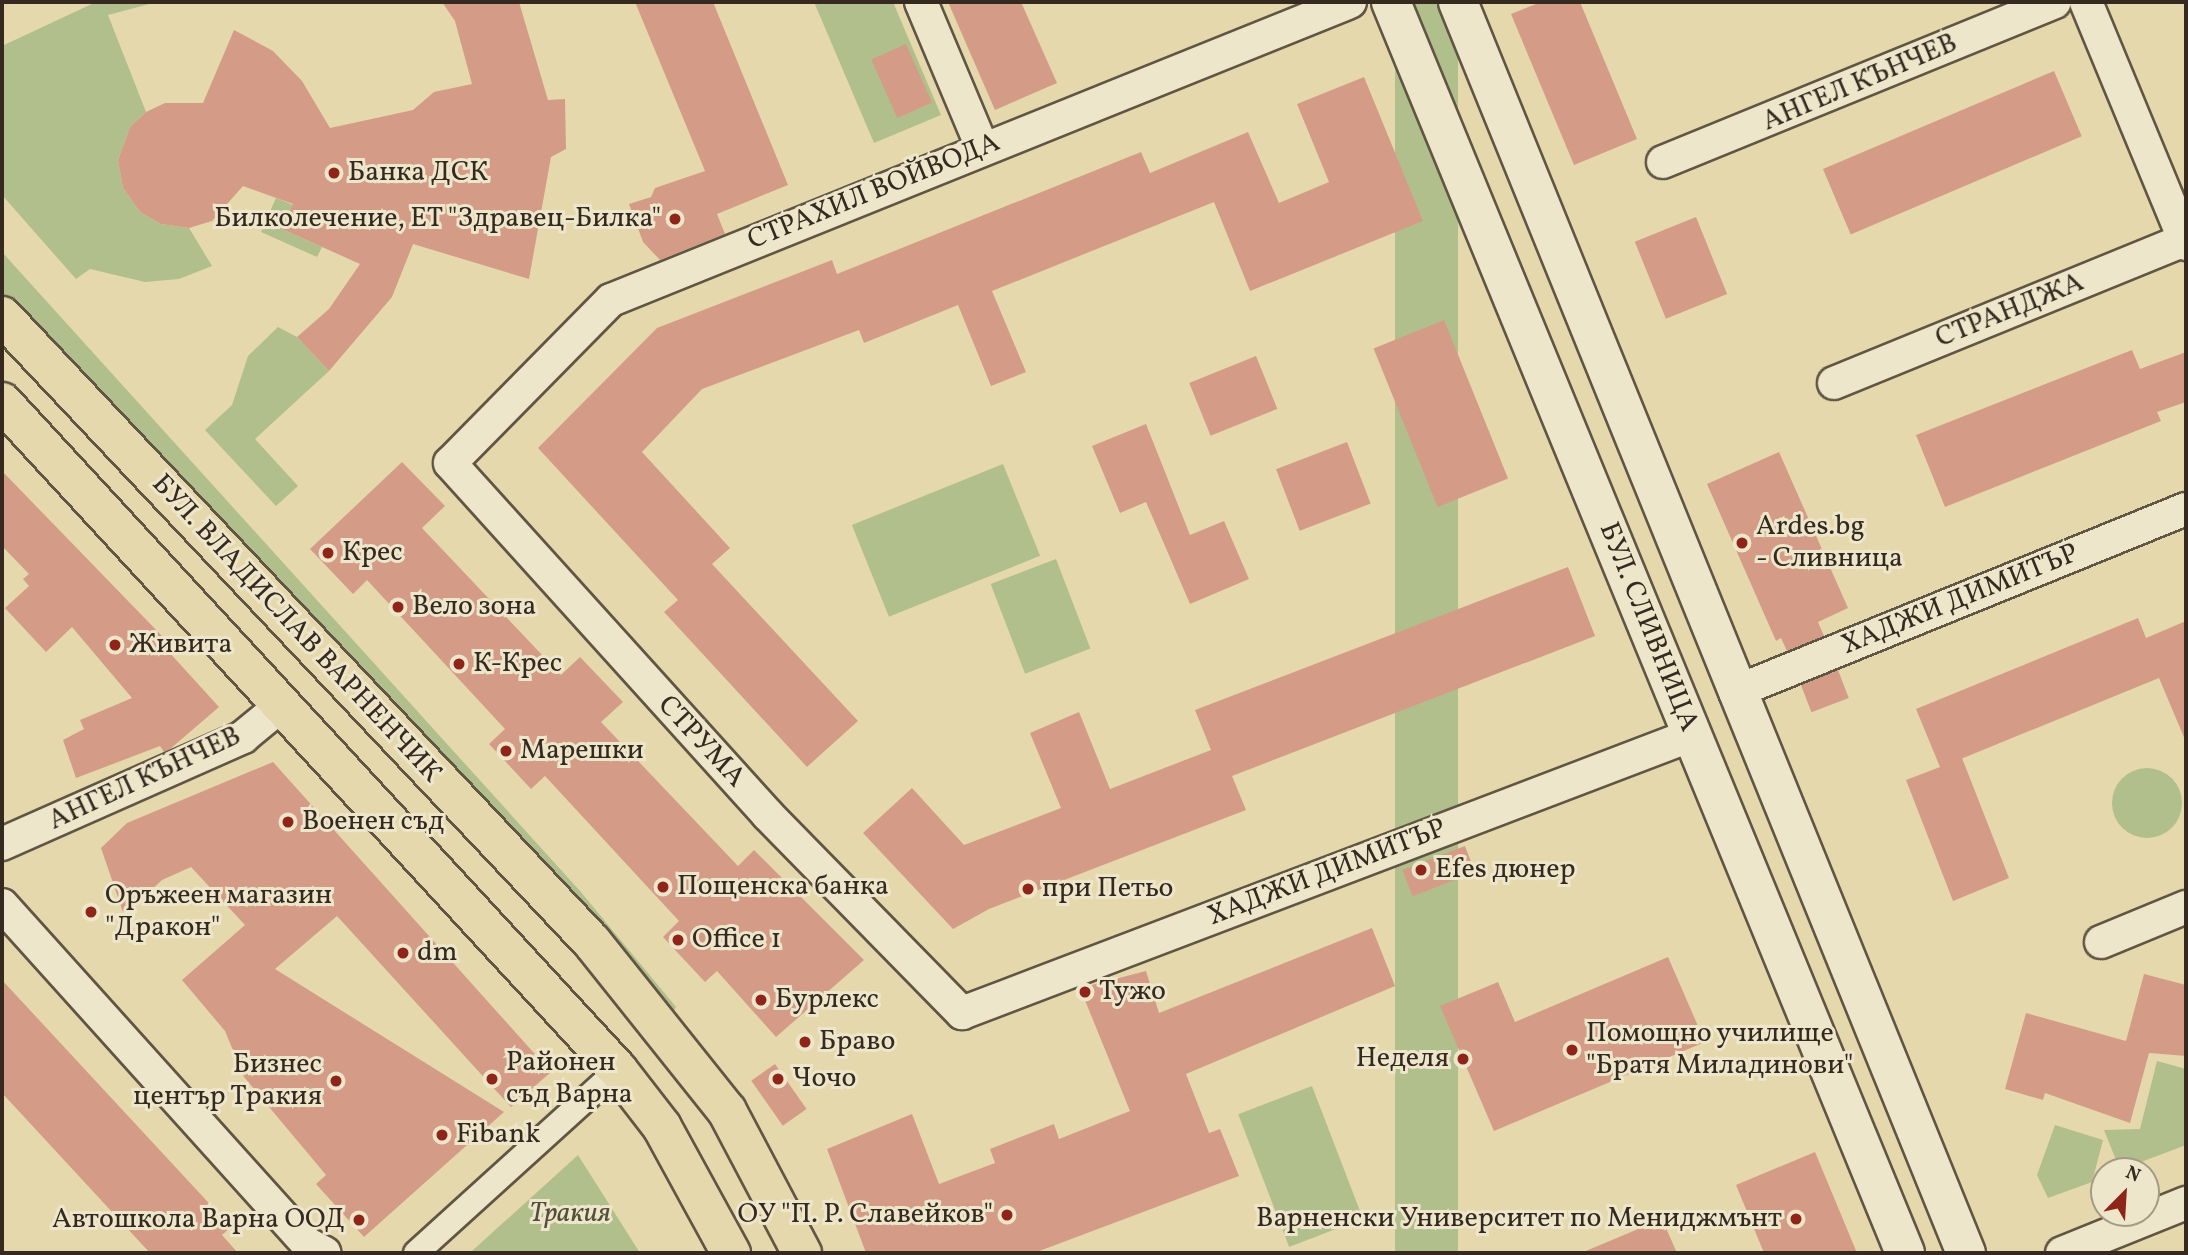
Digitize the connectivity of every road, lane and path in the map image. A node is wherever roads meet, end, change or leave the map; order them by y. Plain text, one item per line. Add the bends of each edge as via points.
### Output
1 (921, 2) edge
2 (1350, 2) edge
3 (1391, 2) edge
4 (1458, 2) edge
5 (2055, 2) edge
6 (2086, 2) edge
7 (982, 148) junction
8 (1663, 162) dead end
9 (2186, 241) edge
10 (2, 316) edge
11 (1834, 383) dead end
12 (2, 402) edge
13 (450, 463) joint
14 (2186, 509) edge
15 (1735, 692) junction
16 (283, 704) junction
17 (1692, 735) junction
18 (2, 844) edge
19 (2, 905) edge
20 (2186, 907) edge
21 (2101, 942) dead end
22 (961, 1013) joint
23 (618, 1070) junction
24 (2186, 1203) edge
25 (309, 1250) edge
26 (416, 1253) edge
27 (731, 1253) edge
28 (802, 1253) edge
29 (1905, 1253) edge
30 (1966, 1253) edge
31 (2062, 1253) edge

1 - 7 street
2 - 7 street, СТРАХИЛ ВОЙВОДА
3 - 17 main road, БУЛ. СЛИВНИЦА
4 - 15 main road, БУЛ. СЛИВНИЦА
5 - 8 street, АНГЕЛ КЪНЧЕВ
6 - 9 street
7 - 13 street, СТРАХИЛ ВОЙВОДА via 611,300
9 - 11 street, СТРАНДЖА
10 - 28 main road, БУЛ. ВЛАДИСЛАВ ВАРНЕНЧИК via 601,952 727,1111
12 - 16 main road
13 - 22 street, СТРУМА via 767,814
14 - 15 street, ХАДЖИ ДИМИТЪР
15 - 30 main road, БУЛ. СЛИВНИЦА
16 - 18 street, АНГЕЛ КЪНЧЕВ via 243,737
16 - 23 main road
17 - 22 street, ХАДЖИ ДИМИТЪР
17 - 29 main road, БУЛ. СЛИВНИЦА
19 - 25 street
20 - 21 street
23 - 26 street
23 - 27 main road via 676,1149
24 - 31 street

